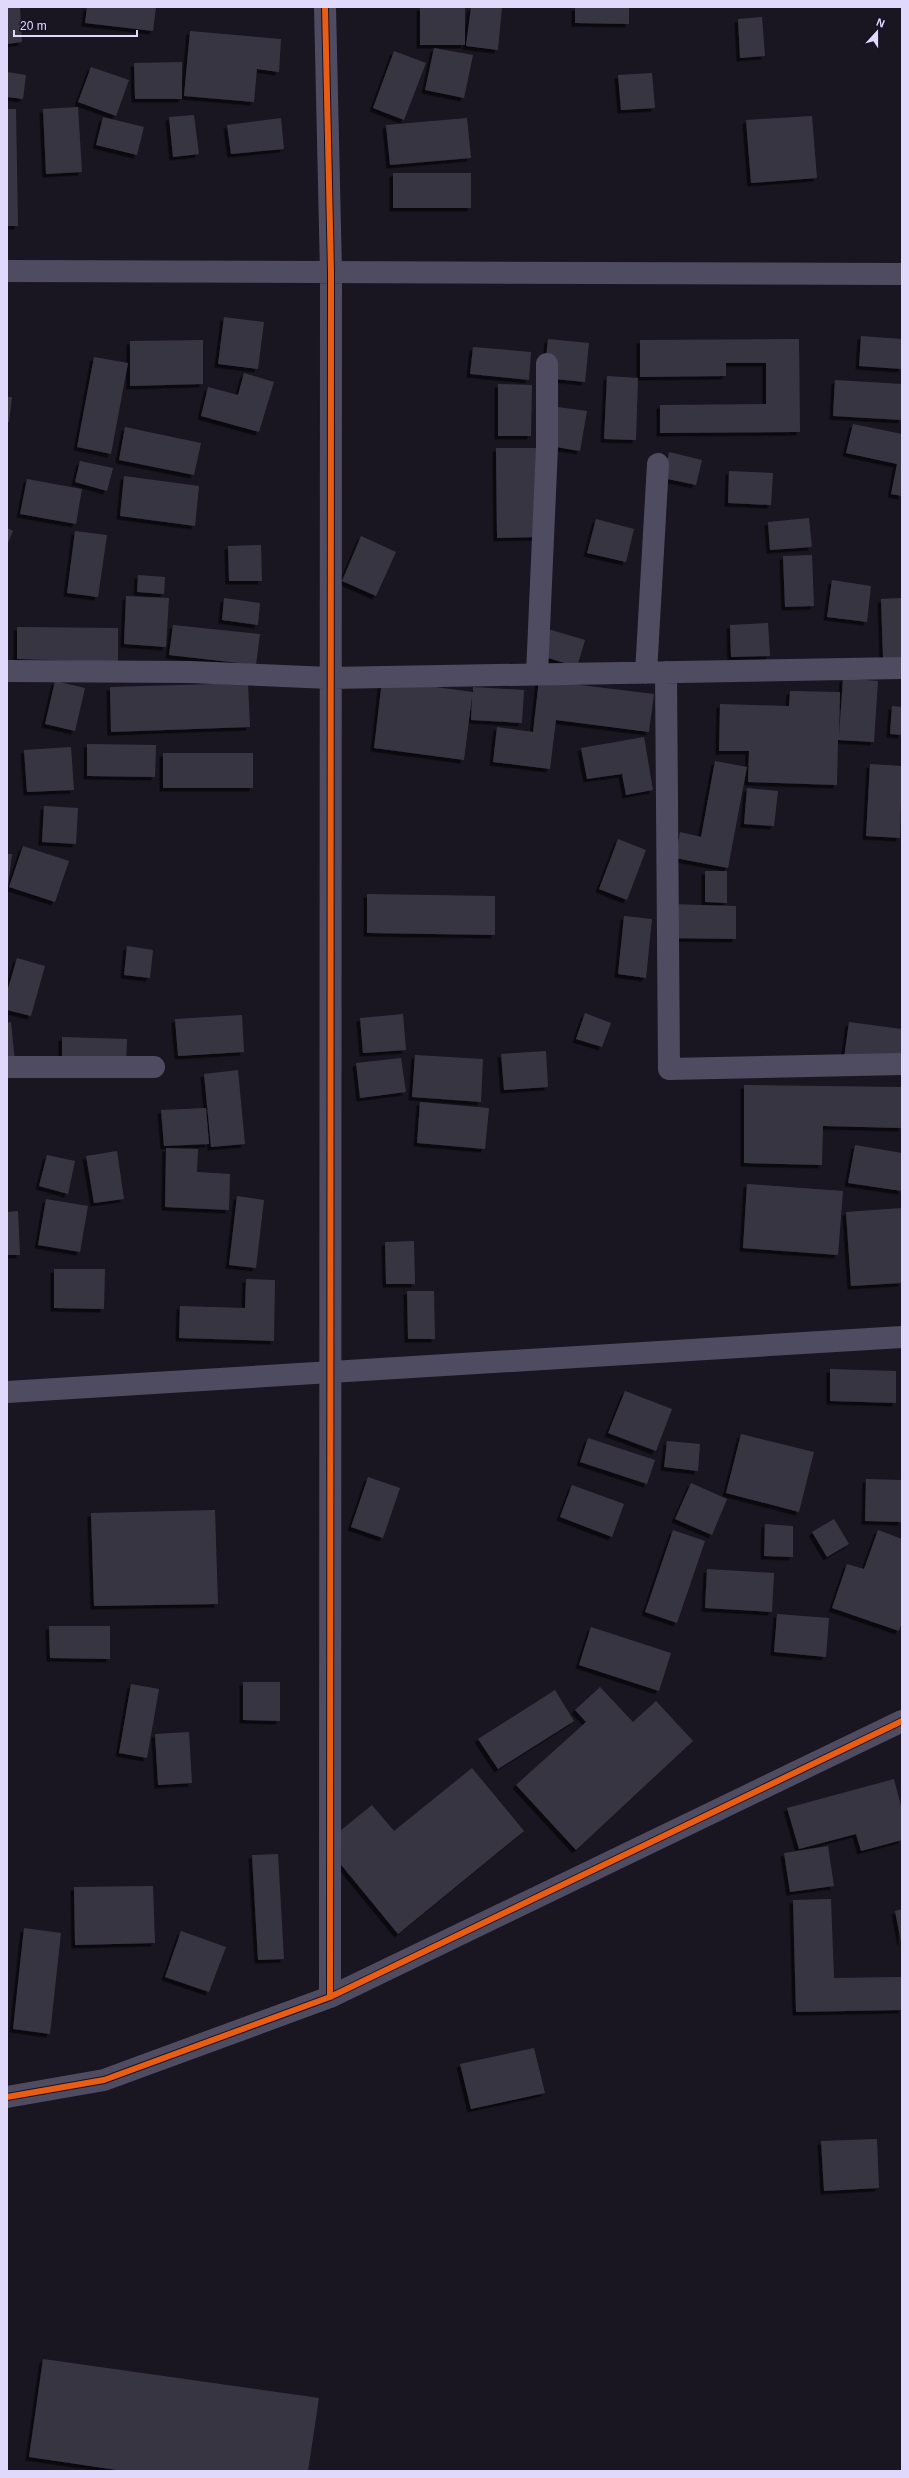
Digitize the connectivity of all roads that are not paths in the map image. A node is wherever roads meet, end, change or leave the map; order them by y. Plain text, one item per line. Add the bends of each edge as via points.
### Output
1 (325, 7) edge
2 (7, 271) edge
3 (331, 272) junction
4 (902, 274) edge
5 (547, 364) dead end
6 (658, 464) dead end
7 (902, 668) edge
8 (7, 671) edge
9 (656, 672) junction
10 (537, 674) junction
11 (330, 678) junction
12 (902, 1064) edge
13 (7, 1067) edge
14 (154, 1067) dead end
15 (902, 1337) edge
16 (330, 1373) junction
17 (7, 1392) edge
18 (902, 1721) edge
19 (330, 1997) junction
20 (7, 2096) edge

1 - 3 street
2 - 3 street
3 - 4 street
3 - 11 street
5 - 10 street via 547,447
6 - 9 street
7 - 9 street
8 - 11 street via 190,672
9 - 10 street
9 - 12 street via 669,1070
10 - 11 street
11 - 16 street
13 - 14 street
15 - 16 street
16 - 17 street
16 - 19 street
18 - 19 street
19 - 20 street via 104,2080

